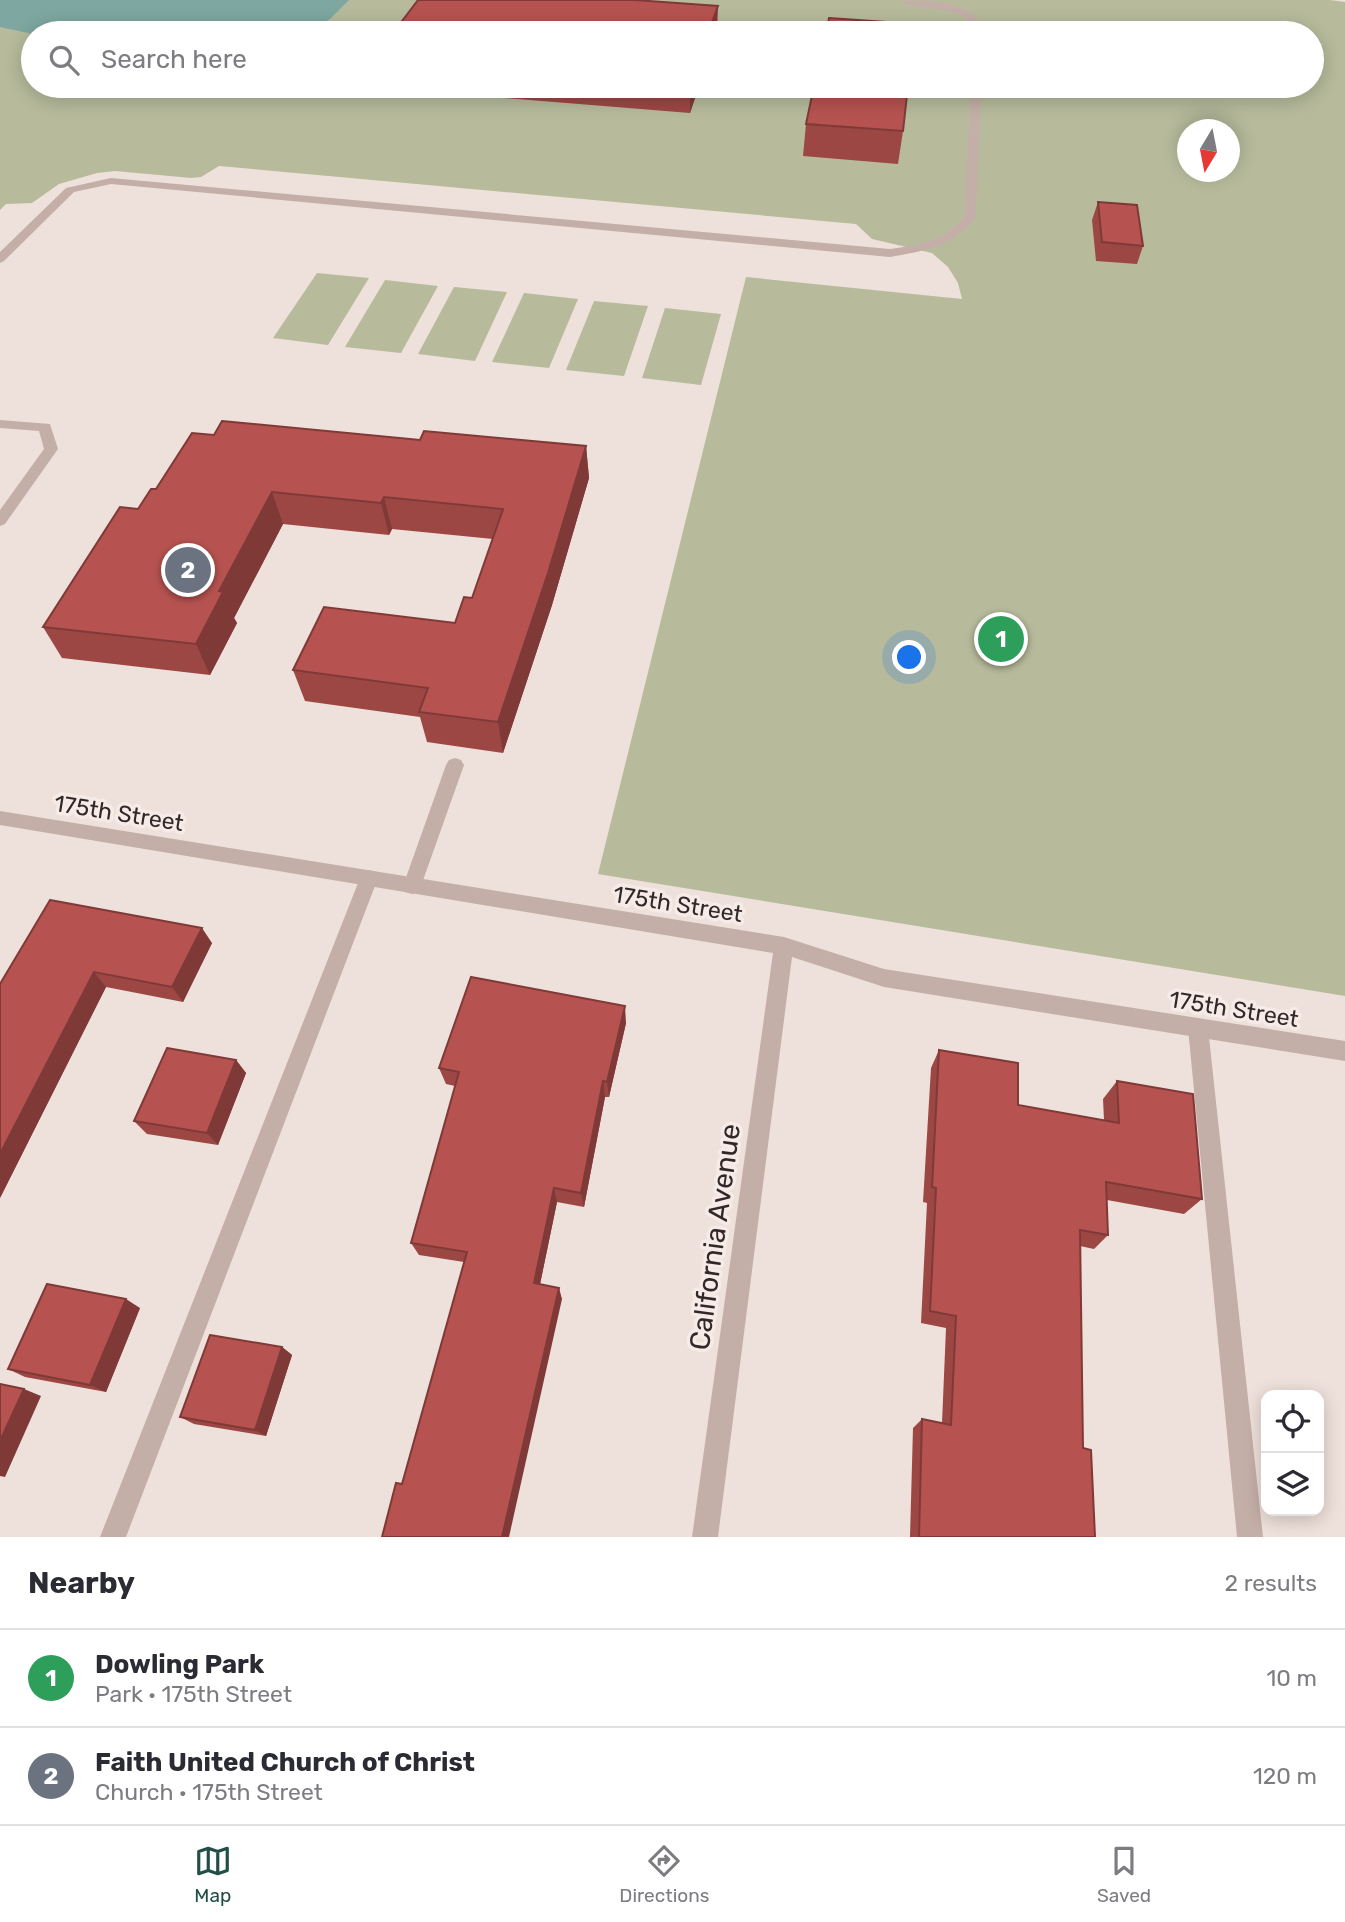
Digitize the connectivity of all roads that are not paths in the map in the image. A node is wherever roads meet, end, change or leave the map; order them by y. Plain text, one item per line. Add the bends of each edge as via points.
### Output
1 (904, 1) edge
2 (977, 21) edge
3 (975, 98) edge
4 (0, 260) edge
5 (0, 424) edge
6 (0, 521) edge
7 (455, 765) dead end
8 (0, 818) edge
9 (369, 878) junction
10 (412, 886) junction
11 (785, 946) junction
12 (1198, 1028) junction
13 (1345, 1051) edge
14 (113, 1537) edge
15 (705, 1537) edge
16 (1250, 1537) edge

1 - 2 street via 960,7
3 - 4 street via 970,217 961,231 922,248 890,253 111,181 70,190
5 - 6 street via 45,427 51,449
7 - 10 street
8 - 9 street, 175th Street
9 - 10 street, 175th Street
9 - 14 street
10 - 11 street, 175th Street
11 - 12 street, 175th Street via 884,978
11 - 15 street, California Avenue
12 - 13 street, 175th Street
12 - 16 street

